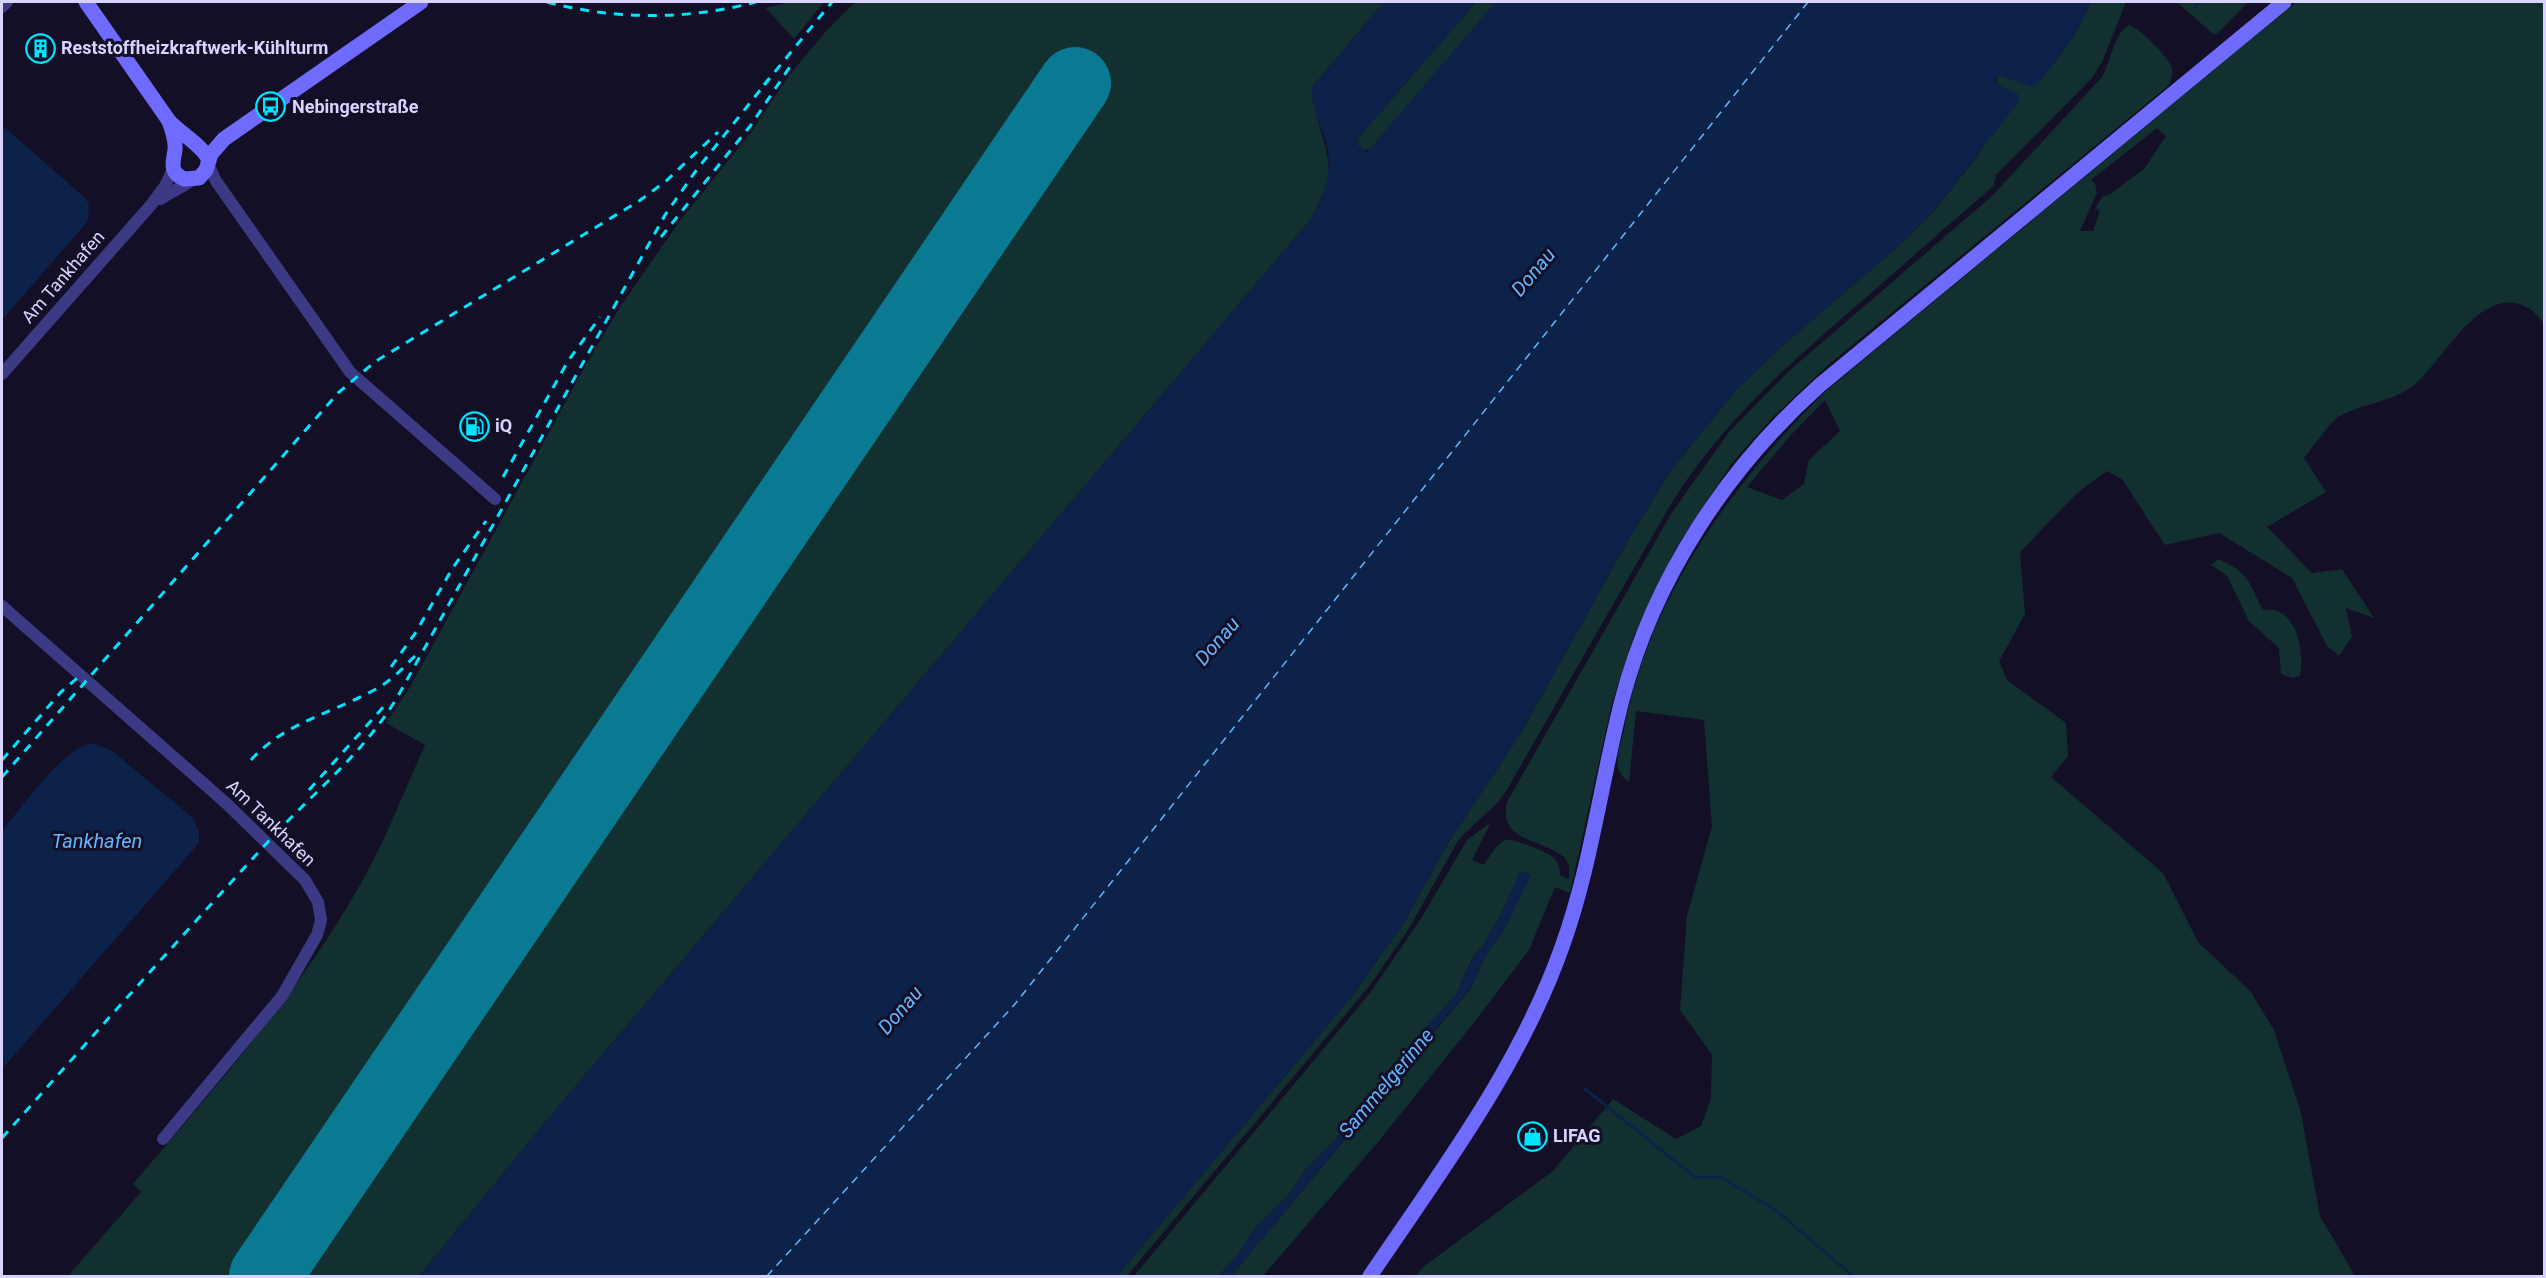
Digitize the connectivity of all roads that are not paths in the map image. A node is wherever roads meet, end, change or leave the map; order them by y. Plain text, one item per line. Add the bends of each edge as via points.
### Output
1 (7, 2) edge
2 (86, 2) edge
3 (421, 2) edge
4 (2284, 2) edge
5 (2, 7) edge
6 (169, 121) junction
7 (175, 151) junction
8 (202, 154) junction
9 (173, 169) junction
10 (196, 179) junction
11 (216, 181) junction
12 (151, 205) junction
13 (2, 374) edge
14 (495, 500) dead end
15 (2, 606) edge
16 (163, 1139) dead end
17 (1370, 1276) edge

1 - 5 street
2 - 6 main road
3 - 8 main road
4 - 17 main road via 1820,385 1768,436 1718,500 1672,575 1637,651 1581,888 1543,996 1490,1096
6 - 7 main road
6 - 8 main road
7 - 8 main road via 181,146
7 - 9 main road
8 - 10 main road
8 - 11 street
9 - 10 main road via 180,178
9 - 12 street, Am Tankhafen
10 - 11 street via 210,177
10 - 12 street, Am Tankhafen
11 - 14 street via 350,372
12 - 13 street, Am Tankhafen
15 - 16 street, Am Tankhafen via 227,804 305,880 318,902 321,920 317,935 282,996

